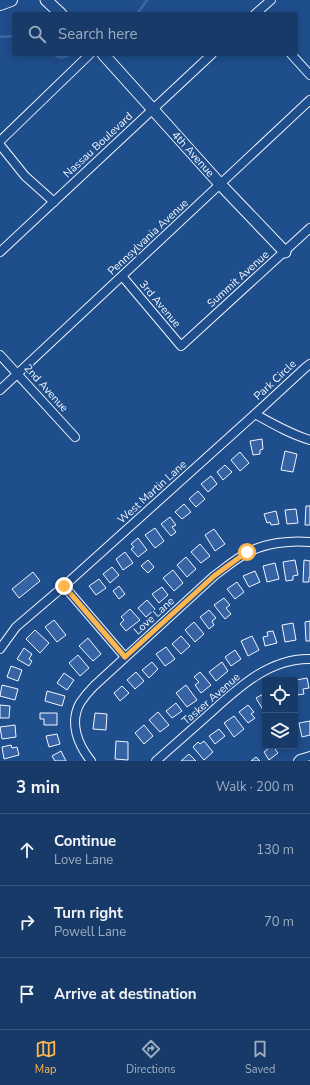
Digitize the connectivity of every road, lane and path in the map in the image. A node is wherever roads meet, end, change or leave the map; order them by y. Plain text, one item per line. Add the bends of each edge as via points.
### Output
1 (11, 0) edge
2 (46, 0) edge
3 (271, 0) edge
4 (0, 4) edge
5 (59, 12) edge
6 (257, 12) edge
7 (88, 56) edge
8 (105, 56) edge
9 (210, 56) edge
10 (293, 56) edge
11 (310, 75) edge
12 (310, 100) edge
13 (153, 109) junction
14 (0, 141) edge
15 (0, 145) edge
16 (220, 184) junction
17 (54, 202) junction
18 (310, 228) edge
19 (0, 252) edge
20 (285, 252) junction
21 (122, 276) junction
22 (181, 346) joint
23 (0, 355) edge
24 (310, 364) edge
25 (18, 374) junction
26 (0, 390) edge
27 (255, 414) junction
28 (75, 436) dead end
29 (310, 440) edge
30 (310, 542) edge
31 (64, 586) junction
32 (0, 649) edge
33 (125, 657) junction
34 (310, 659) edge
35 (310, 756) edge
36 (91, 761) edge
37 (156, 761) edge
38 (298, 761) edge

1 - 4 main road
2 - 5 street
3 - 6 street
7 - 14 street
8 - 13 street, 4th Avenue
9 - 13 street, Nassau Boulevard
10 - 11 street
12 - 16 street, Pennsylvania Avenue
13 - 16 street, 4th Avenue
13 - 17 street, Nassau Boulevard
15 - 17 street via 25,176
16 - 20 street, 4th Avenue
16 - 21 street, Pennsylvania Avenue
17 - 19 street, Nassau Boulevard
18 - 20 street, Summit Avenue
20 - 22 street, Summit Avenue
21 - 22 street, 3rd Avenue
21 - 25 street, Pennsylvania Avenue
23 - 25 street, 2nd Avenue
24 - 27 street, Park Circle
25 - 26 street, Pennsylvania Avenue
25 - 28 street, 2nd Avenue
27 - 29 street
27 - 31 street, West Martin Lane
30 - 33 street, Love Lane via 289,541 270,544 247,552 214,576
31 - 32 street, West Martin Lane via 16,627
31 - 33 street
33 - 36 street, Love Lane via 94,686 77,710 77,739
34 - 37 street, Tasker Avenue via 274,666 243,684
35 - 38 street

